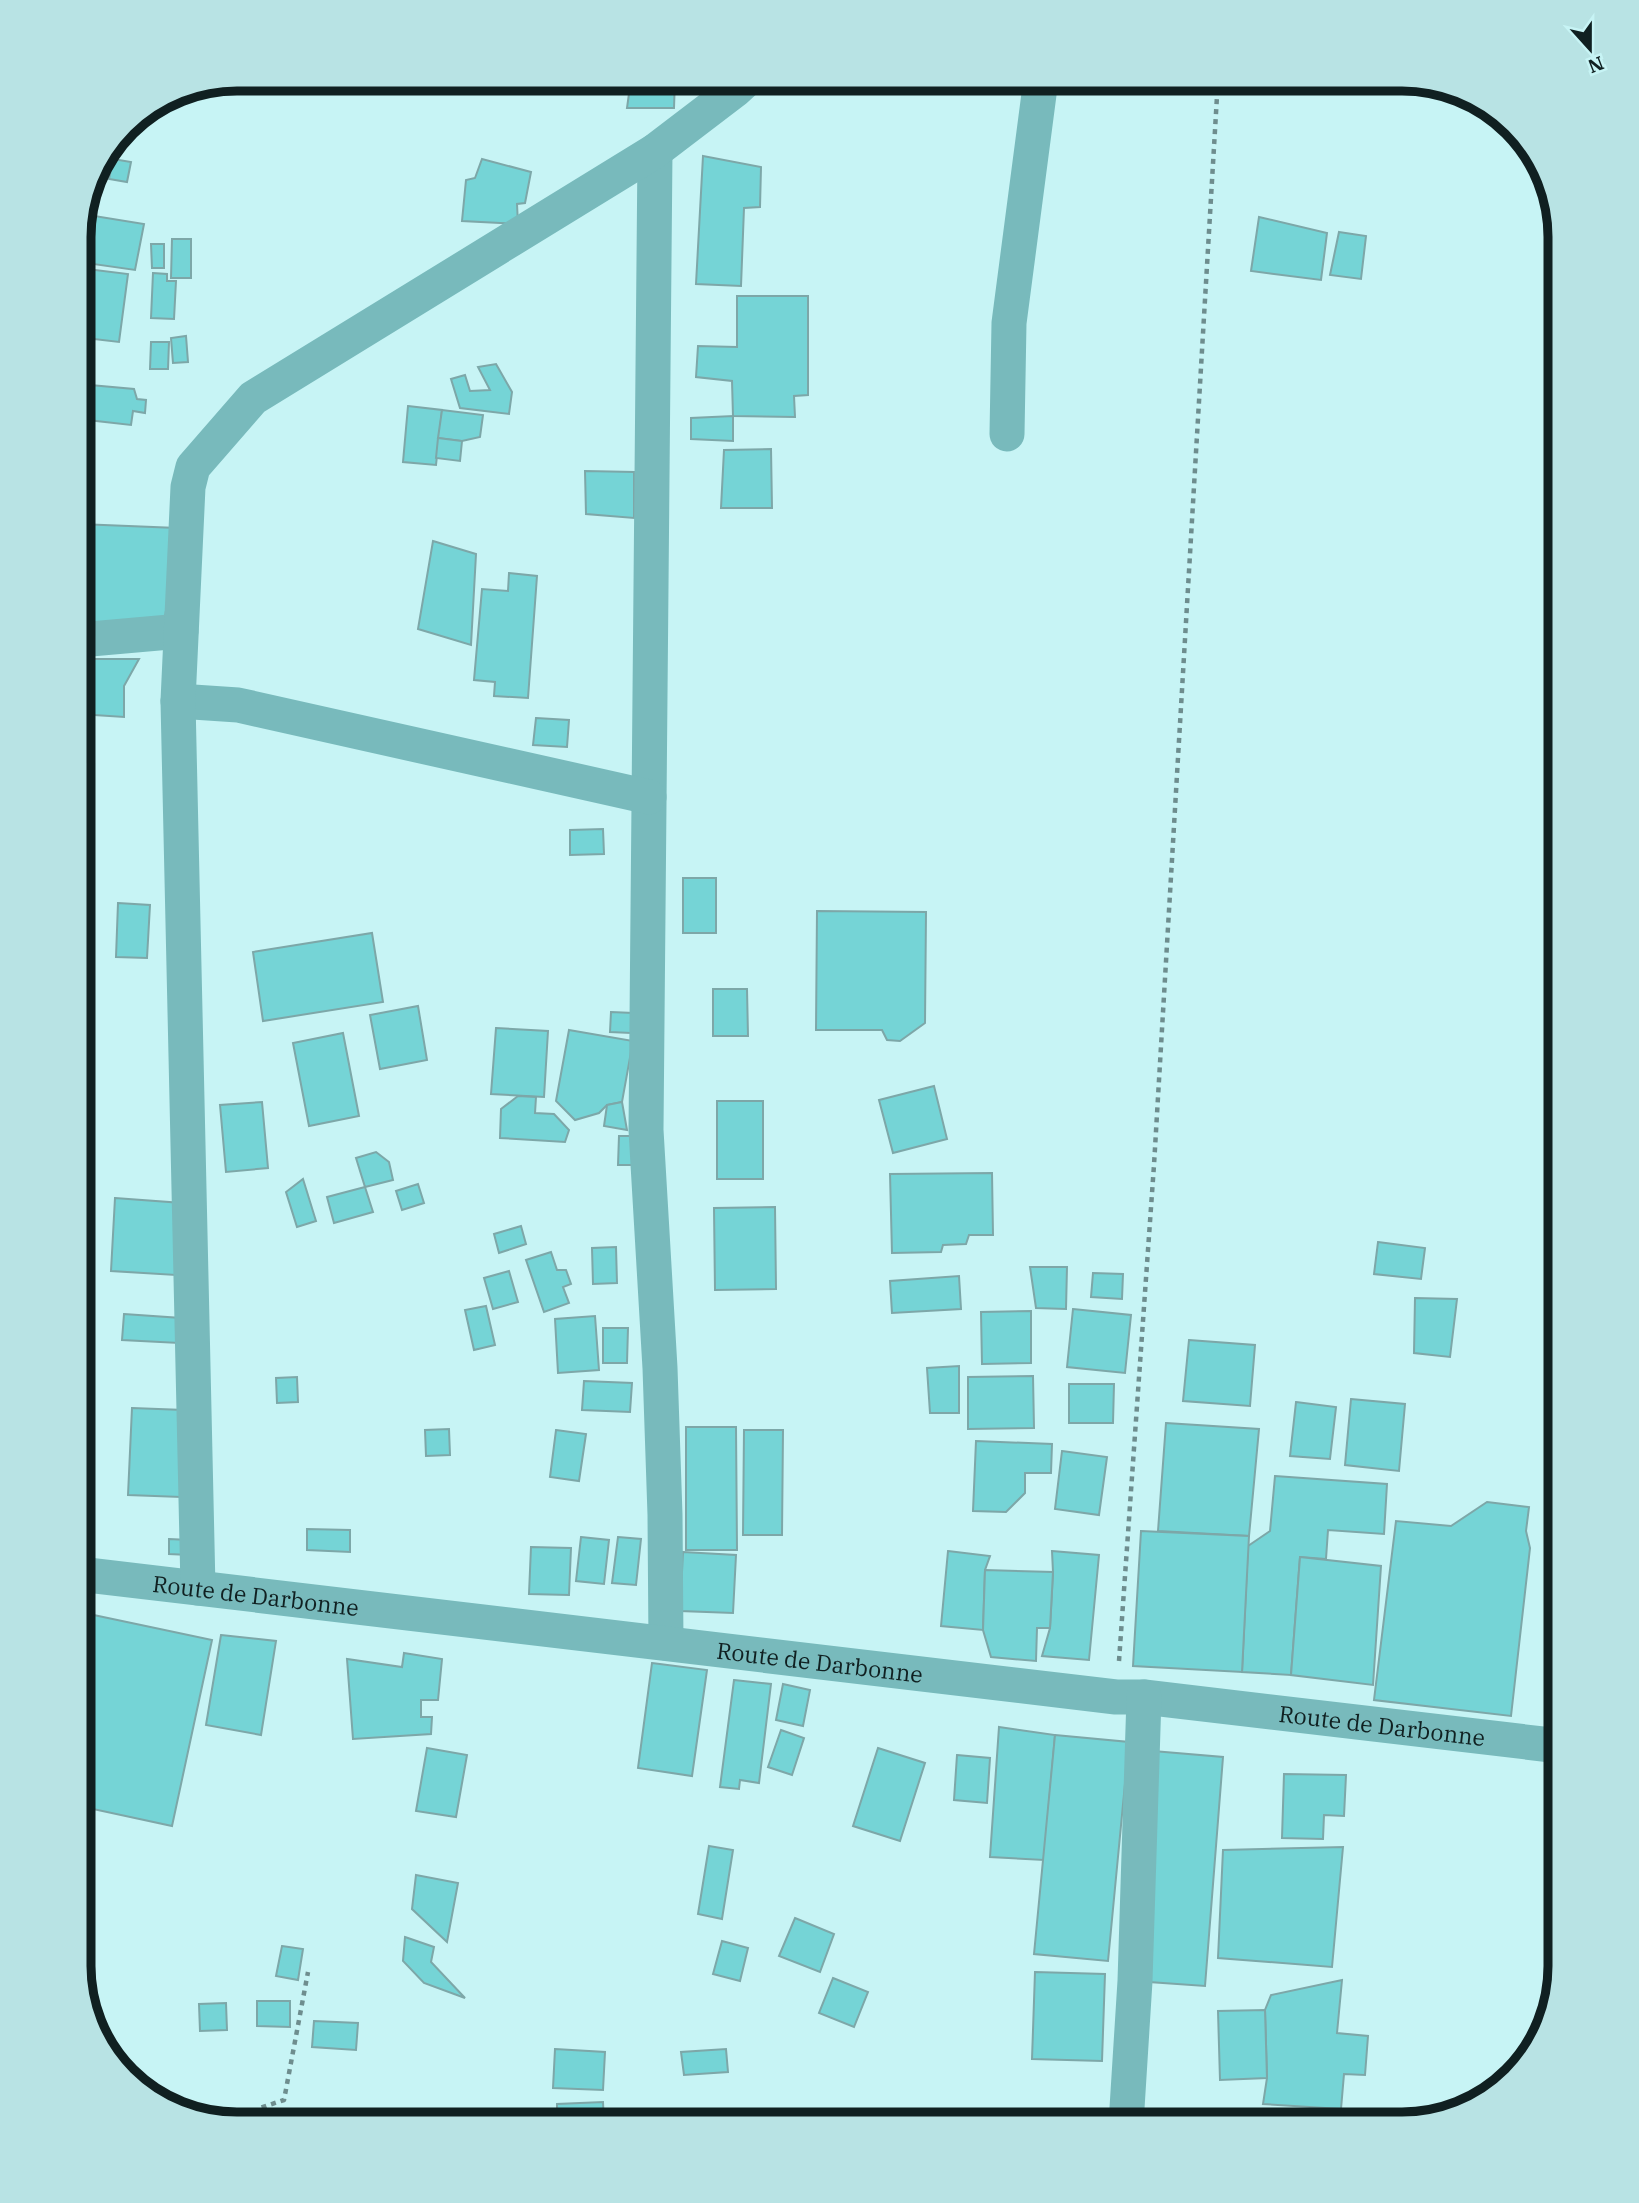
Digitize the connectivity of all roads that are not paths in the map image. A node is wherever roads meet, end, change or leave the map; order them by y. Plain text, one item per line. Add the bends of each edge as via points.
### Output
1 (734, 91) edge
2 (1039, 91) edge
3 (655, 151) junction
4 (1007, 434) dead end
5 (181, 631) junction
6 (91, 639) edge
7 (178, 701) junction
8 (649, 797) junction
9 (91, 1575) edge
10 (198, 1588) junction
11 (666, 1643) junction
12 (1130, 1697) junction
13 (1548, 1745) edge
14 (1127, 2112) edge

1 - 3 street
2 - 4 street via 1009,323
3 - 5 street via 253,398 193,467 188,487
3 - 8 street
5 - 6 street
5 - 7 street
7 - 8 street via 238,705
7 - 10 street
8 - 11 street via 646,1130 660,1368
9 - 10 street, Route de Darbonne
10 - 11 street, Route de Darbonne
11 - 12 street, Route de Darbonne
12 - 13 street, Route de Darbonne
12 - 14 street via 1135,1982

